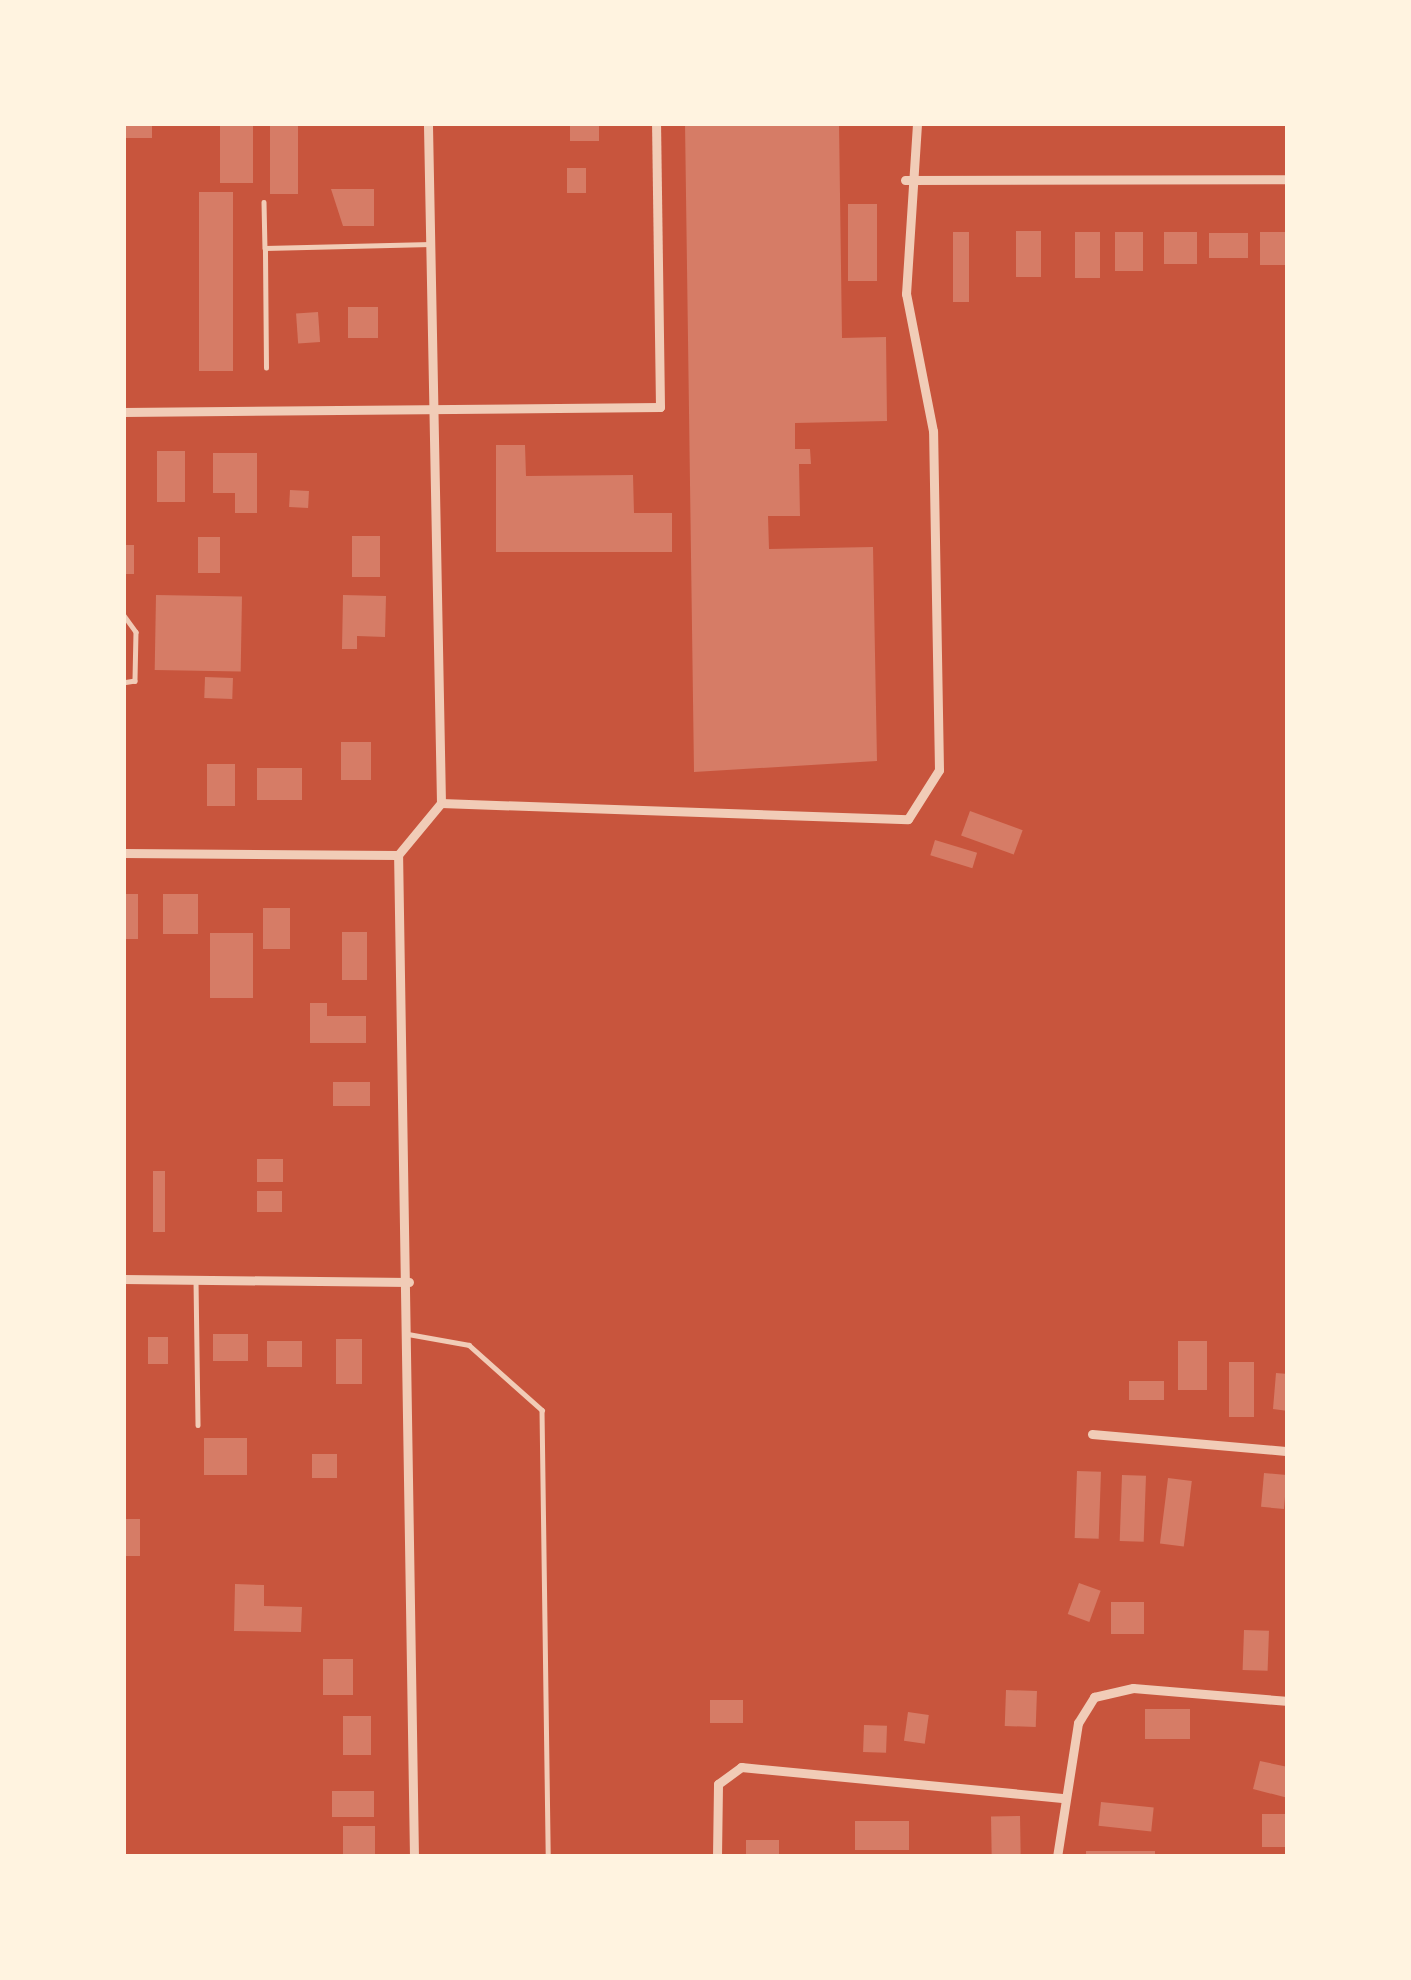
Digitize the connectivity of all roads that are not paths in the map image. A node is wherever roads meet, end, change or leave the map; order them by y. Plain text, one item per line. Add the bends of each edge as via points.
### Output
1 (428, 123) edge
2 (656, 123) edge
3 (917, 123) edge
4 (1288, 179) edge
5 (905, 180) junction
6 (264, 202) dead end
7 (431, 244) junction
8 (265, 248) junction
9 (266, 368) dead end
10 (435, 408) junction
11 (123, 412) edge
12 (123, 614) edge
13 (123, 683) edge
14 (441, 803) junction
15 (123, 853) edge
16 (398, 855) junction
17 (123, 1280) edge
18 (196, 1280) junction
19 (409, 1282) junction
20 (408, 1334) junction
21 (197, 1425) dead end
22 (1092, 1434) dead end
23 (1288, 1451) edge
24 (1288, 1700) edge
25 (1066, 1798) junction
26 (414, 1857) edge
27 (548, 1857) edge
28 (716, 1857) edge
29 (1057, 1857) edge

1 - 7 street
2 - 10 street via 660,407
3 - 5 street
4 - 5 street
5 - 14 street via 906,295 933,431 939,770 908,819
6 - 8 lane
7 - 8 lane
7 - 10 street
8 - 9 lane
10 - 11 street
10 - 14 street
12 - 13 lane via 136,632 135,681
14 - 16 street
15 - 16 street
16 - 19 street
17 - 18 street
18 - 19 street
18 - 21 lane
19 - 20 street
20 - 26 street
20 - 27 lane via 470,1345 542,1410
22 - 23 street
24 - 25 street via 1133,1688 1094,1697 1078,1723
25 - 28 street via 741,1767 718,1784
25 - 29 street

